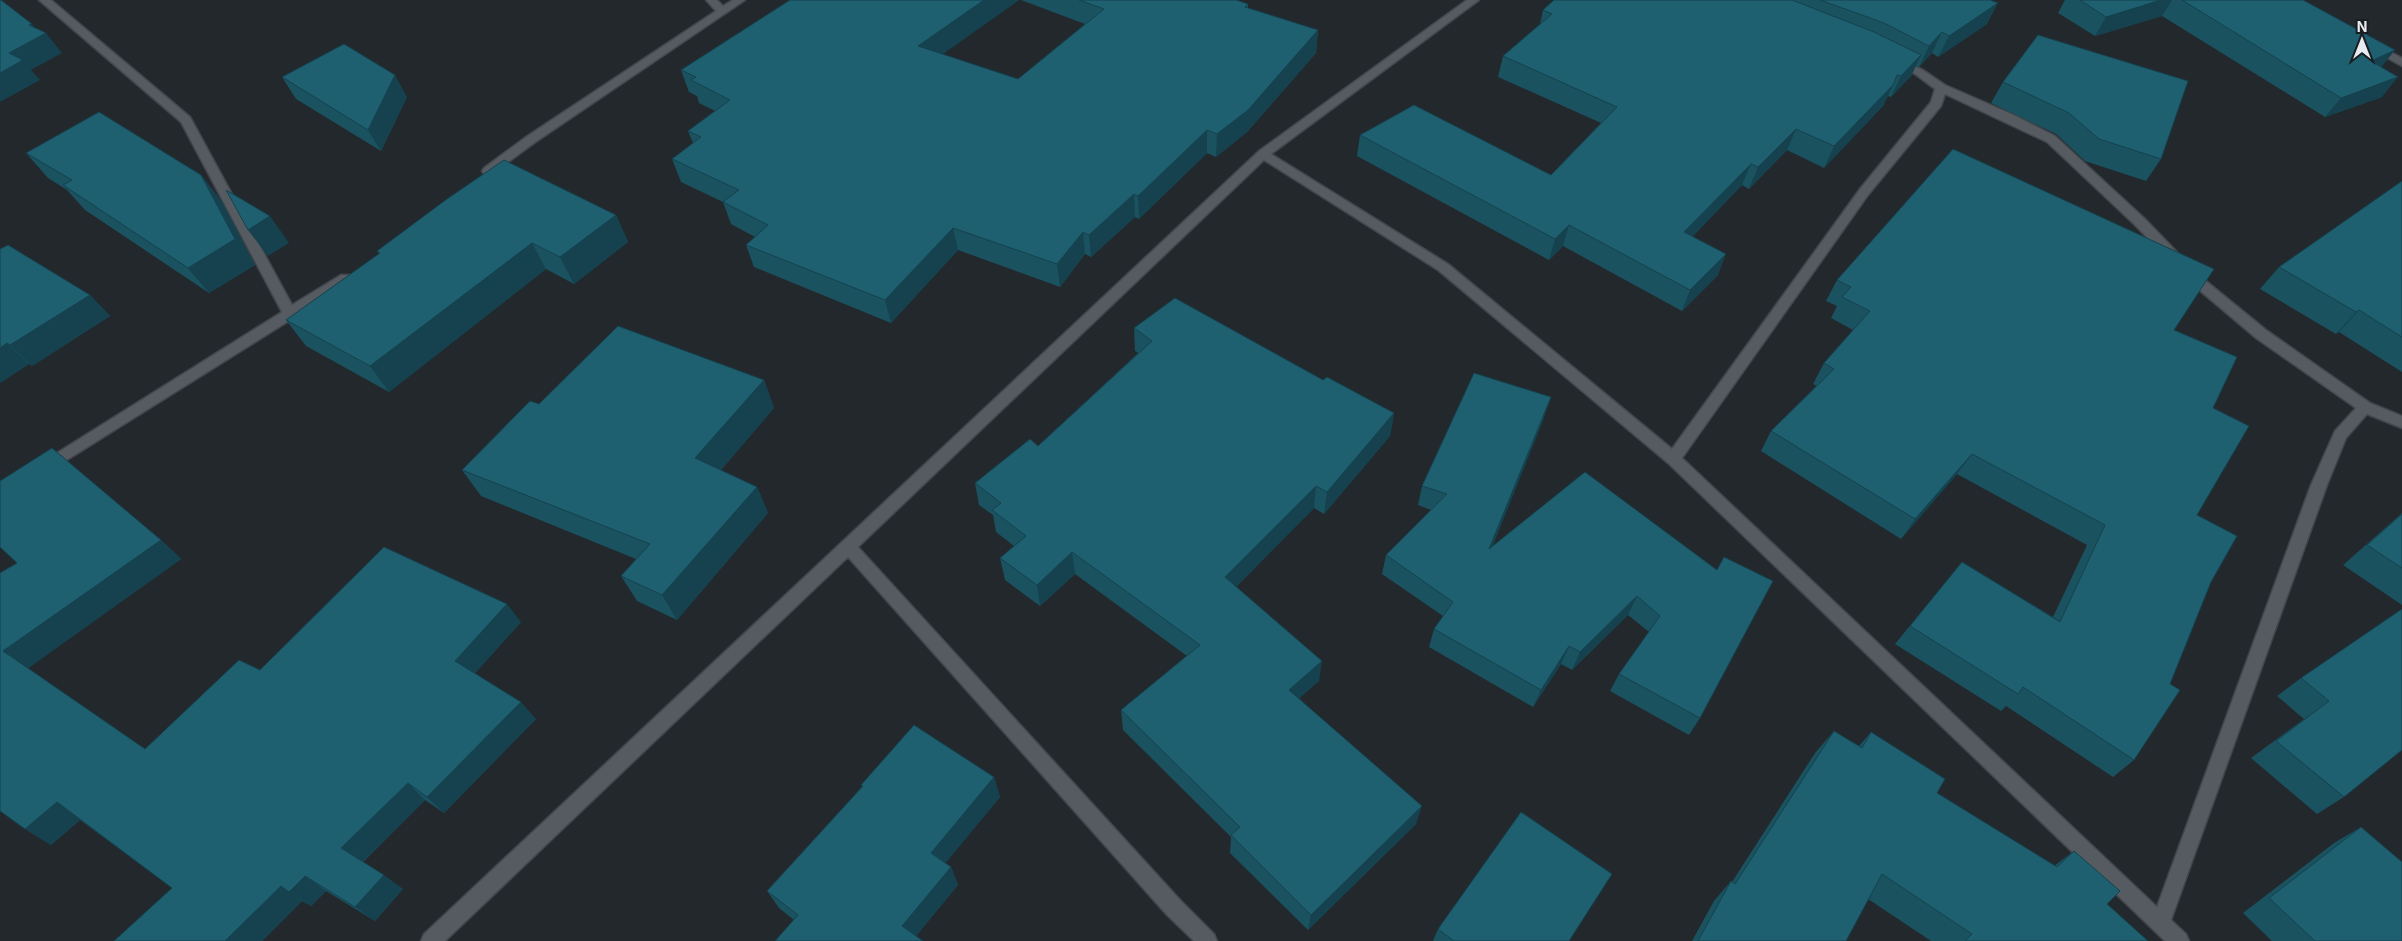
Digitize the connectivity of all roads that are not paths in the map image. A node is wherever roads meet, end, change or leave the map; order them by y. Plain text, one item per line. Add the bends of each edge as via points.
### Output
1 (44, 0) edge
2 (711, 0) edge
3 (740, 0) edge
4 (1474, 0) edge
5 (723, 12) junction
6 (2361, 38) edge
7 (1886, 56) edge
8 (2402, 62) edge
9 (1941, 88) junction
10 (1263, 154) junction
11 (475, 181) edge
12 (357, 270) edge
13 (290, 314) junction
14 (2365, 407) junction
15 (2402, 422) edge
16 (1673, 459) junction
17 (33, 475) edge
18 (848, 546) junction
19 (2160, 923) junction
20 (430, 941) edge
21 (1206, 941) edge
22 (2179, 941) edge

1 - 13 street via 186,120
2 - 5 street
3 - 5 street
4 - 10 street
5 - 11 street via 530,140
6 - 8 street
7 - 9 street
9 - 14 street via 2051,139 2140,222 2196,280 2261,334
9 - 16 street via 1937,104 1864,192
10 - 16 street via 1443,268
10 - 18 street
12 - 13 street
13 - 17 street
14 - 15 street
14 - 19 street via 2340,435 2319,485
16 - 19 street
18 - 20 street
18 - 21 street
19 - 22 street

